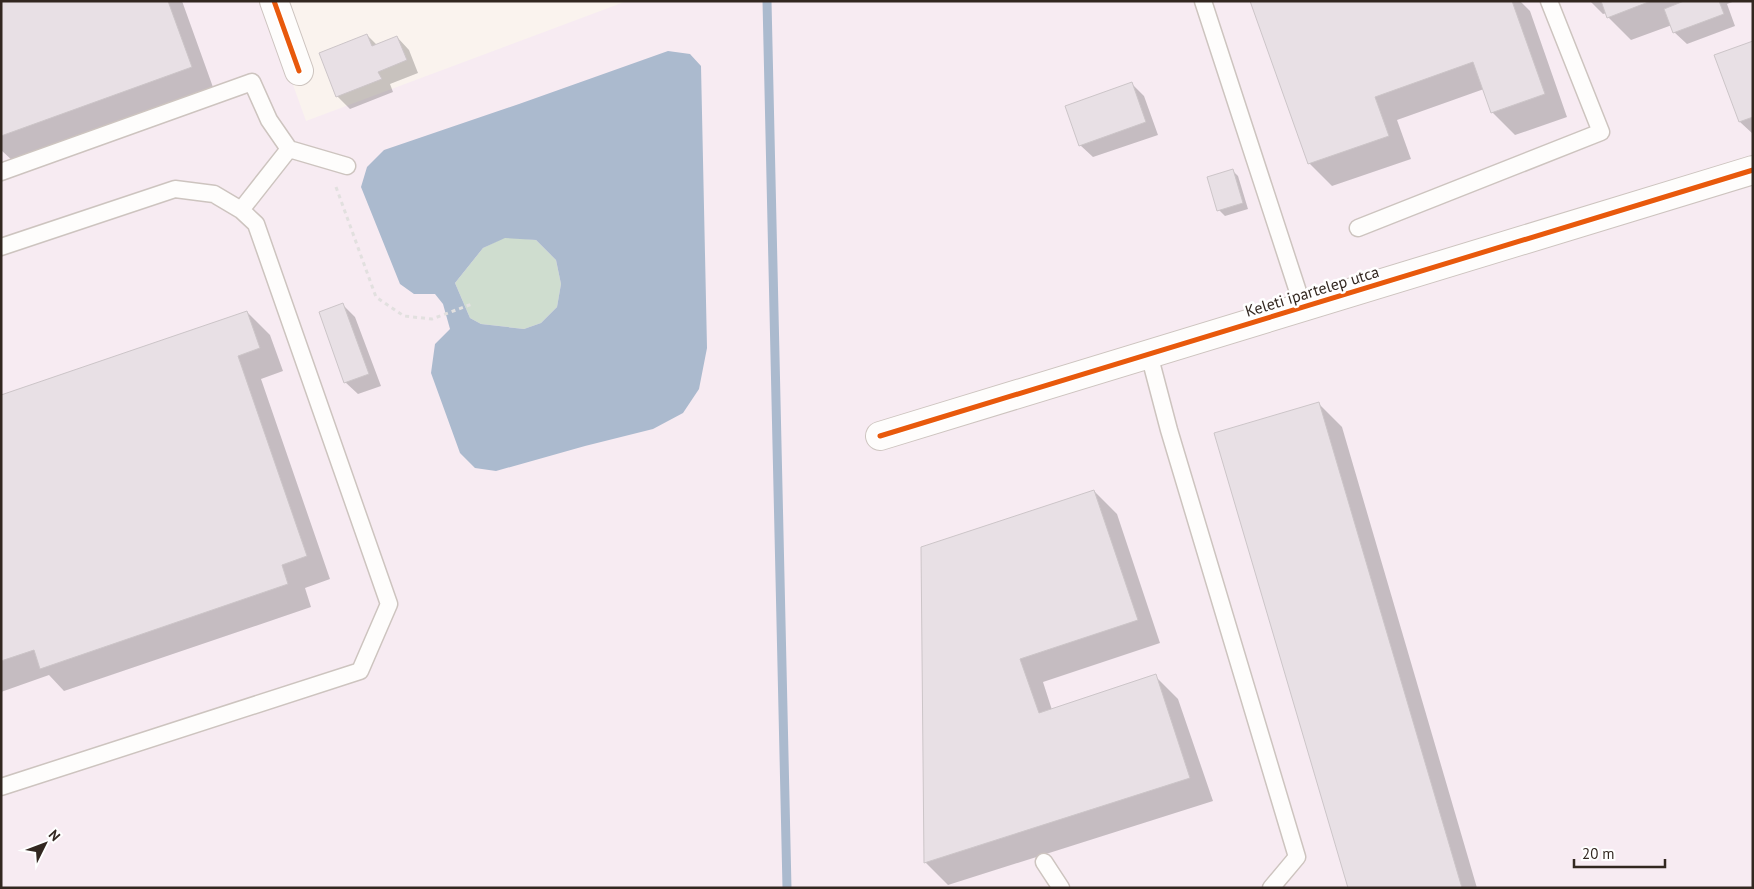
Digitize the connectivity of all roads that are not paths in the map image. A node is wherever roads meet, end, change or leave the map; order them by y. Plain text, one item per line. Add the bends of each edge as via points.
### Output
1 (274, 1) edge
2 (1203, 1) edge
3 (1549, 1) edge
4 (299, 71) dead end
5 (289, 148) junction
6 (347, 166) dead end
7 (1753, 170) edge
8 (1, 172) edge
9 (241, 210) junction
10 (1358, 228) dead end
11 (1, 247) edge
12 (1303, 307) junction
13 (1149, 354) junction
14 (880, 436) dead end
15 (1, 787) edge
16 (1044, 862) dead end
17 (1061, 888) edge
18 (1271, 888) edge

1 - 4 street
2 - 12 lane
3 - 10 lane via 1601,132
5 - 6 lane
5 - 8 lane via 269,120 252,82
5 - 9 lane
7 - 12 street, Keleti ipartelep utca
9 - 11 lane via 214,194 175,189
9 - 15 lane via 256,224 389,604 360,671
12 - 13 street, Keleti ipartelep utca
13 - 14 street, Keleti ipartelep utca
13 - 18 lane via 1297,856
16 - 17 lane

